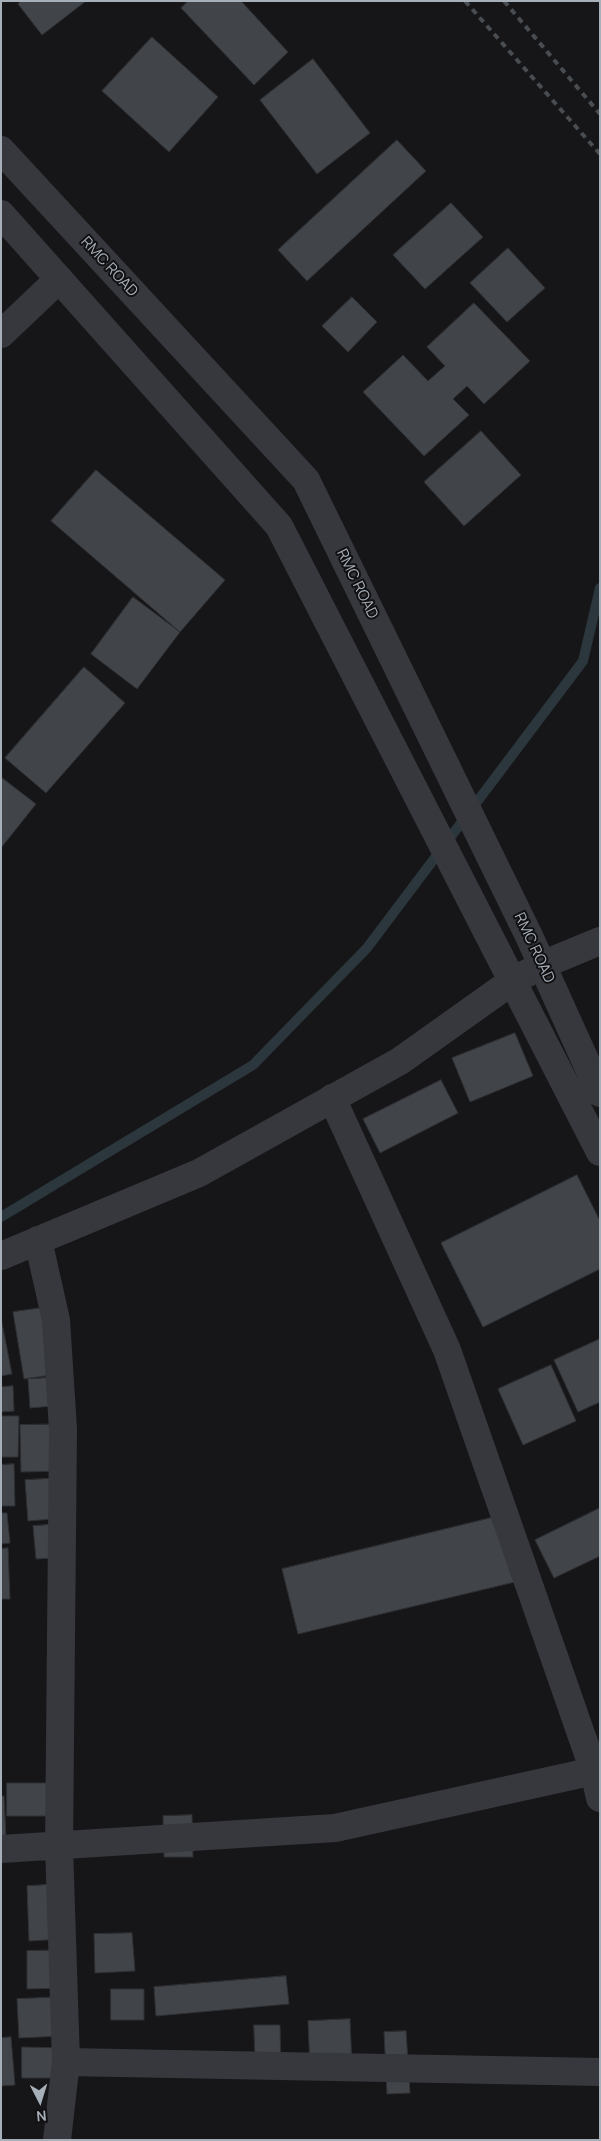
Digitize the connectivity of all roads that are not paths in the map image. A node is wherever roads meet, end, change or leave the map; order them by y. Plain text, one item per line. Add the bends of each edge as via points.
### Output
1 (1, 150) edge
2 (1, 214) edge
3 (59, 278) junction
4 (1, 334) edge
5 (600, 941) edge
6 (542, 965) junction
7 (511, 982) junction
8 (600, 1093) edge
9 (332, 1098) junction
10 (600, 1152) edge
11 (38, 1240) junction
12 (1, 1256) edge
13 (597, 1769) edge
14 (600, 1798) edge
15 (59, 1846) junction
16 (1, 1849) edge
17 (66, 2062) junction
18 (600, 2072) edge
19 (57, 2140) edge

1 - 6 street, RMC ROAD via 306,480
2 - 3 street
3 - 4 street
3 - 7 street via 279,526
5 - 6 street
6 - 7 street
6 - 8 street, RMC ROAD
7 - 9 street via 400,1061
7 - 10 street
9 - 11 street via 199,1173
9 - 13 street via 447,1350
11 - 12 street
11 - 15 street via 56,1320 63,1429
13 - 14 street
13 - 15 street via 335,1828
15 - 16 street
15 - 17 street
17 - 18 street
17 - 19 street

